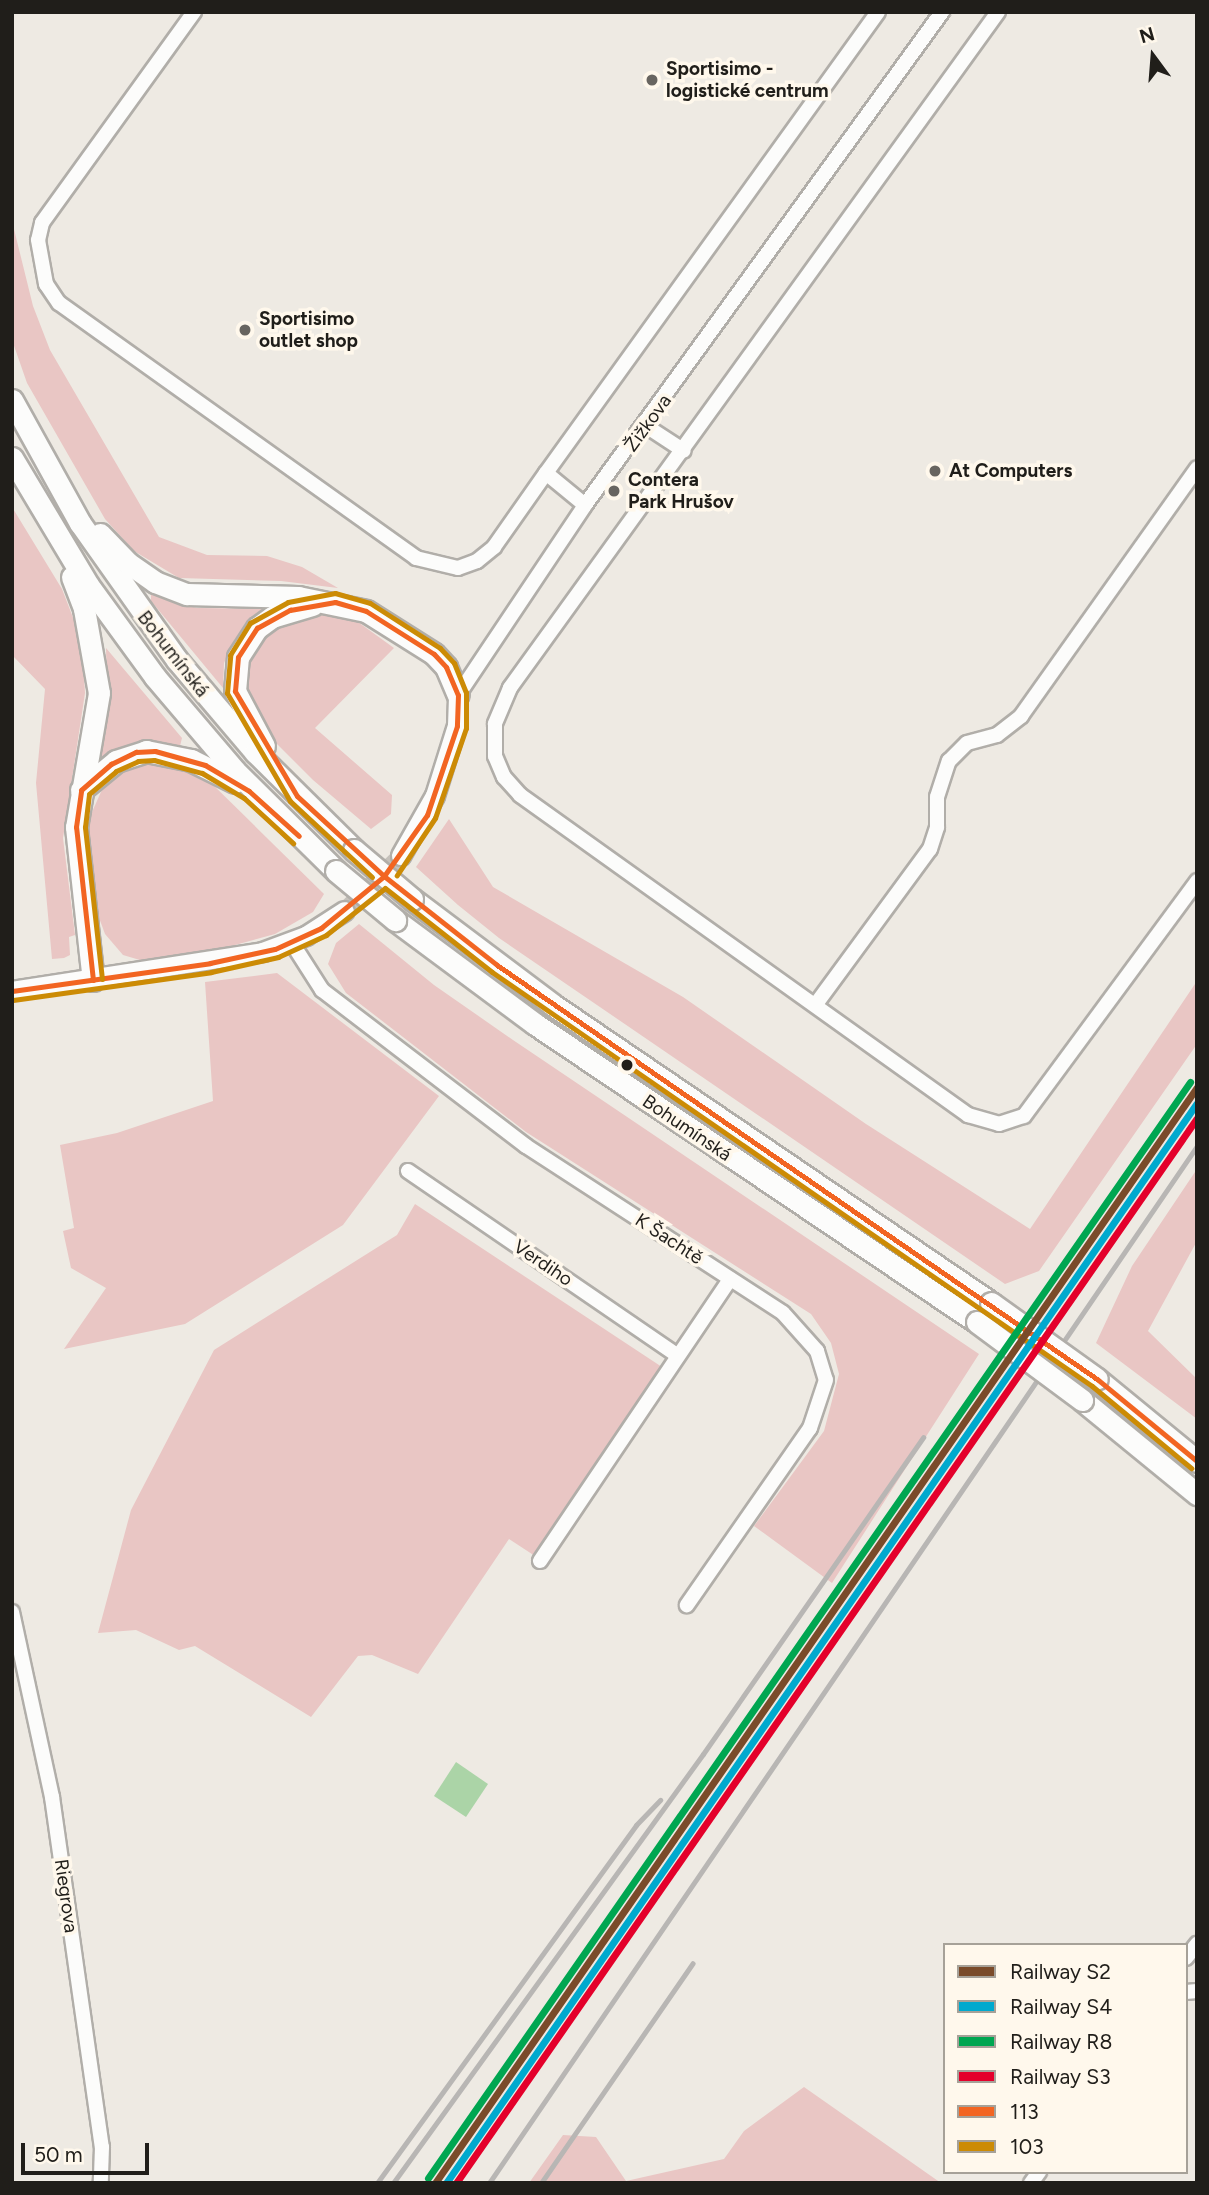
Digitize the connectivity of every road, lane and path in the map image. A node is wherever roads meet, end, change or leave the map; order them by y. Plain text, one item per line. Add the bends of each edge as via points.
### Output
1 (194, 12) edge
2 (878, 12) edge
3 (942, 12) edge
4 (998, 12) edge
5 (12, 401) edge
6 (646, 426) junction
7 (684, 451) junction
8 (12, 458) edge
9 (1197, 468) edge
10 (546, 473) junction
11 (52, 475) junction
12 (586, 505) junction
13 (57, 538) junction
14 (335, 602) junction
15 (458, 695) junction
16 (81, 790) junction
17 (298, 796) junction
18 (278, 816) junction
19 (401, 856) tunnel mouth
20 (1197, 881) edge
21 (345, 911) tunnel mouth
22 (292, 943) junction
23 (93, 980) junction
24 (12, 991) edge
25 (816, 1004) junction
26 (408, 1171) dead end
27 (730, 1279) junction
28 (678, 1356) junction
29 (1197, 1461) edge
30 (1197, 1494) edge
31 (540, 1561) dead end
32 (687, 1605) dead end
33 (12, 1612) edge
34 (101, 2183) edge

1 - 10 street via 42,223 38,240 46,284 59,303 416,558 458,568 477,561 494,547
2 - 10 street
3 - 6 street, Žižkova
4 - 7 street
5 - 11 main road, Bohumínská
6 - 7 street
6 - 12 street, Žižkova
7 - 25 street via 510,688 495,724 495,757 504,777 520,794
8 - 13 main road, Bohumínská
9 - 25 street via 1021,716 997,735 967,743 949,761 937,797 937,827 930,849
10 - 12 street
11 - 14 main road via 107,543 155,582 207,597 298,597
11 - 17 main road, Bohumínská via 111,570 177,660
12 - 15 street, Žižkova
13 - 16 main road via 84,609 99,693
13 - 18 main road, Bohumínská via 155,677
14 - 15 main road via 366,611 414,639 446,667
14 - 17 main road via 290,610 265,622 246,642 234,673 242,709
15 - 19 street via 457,726 435,796
16 - 18 main road via 122,758 155,751 220,772
16 - 23 main road via 76,827 78,870
17 - 29 main road, Bohumínská, bridge via 412,899 553,1005 992,1303 1097,1379
18 - 30 main road, Bohumínská, bridge via 395,920 535,1024 977,1322
20 - 25 street via 1024,1116 1009,1122 999,1124 968,1115
21 - 22 street
22 - 23 street via 228,960
22 - 27 street, K Šachtě via 321,990 526,1146
23 - 24 street
26 - 28 street, Verdiho
27 - 28 street
27 - 32 street, K Šachtě via 783,1313 817,1351 826,1380 810,1428
28 - 31 street
33 - 34 street, Riegrova via 52,1797 102,2147

